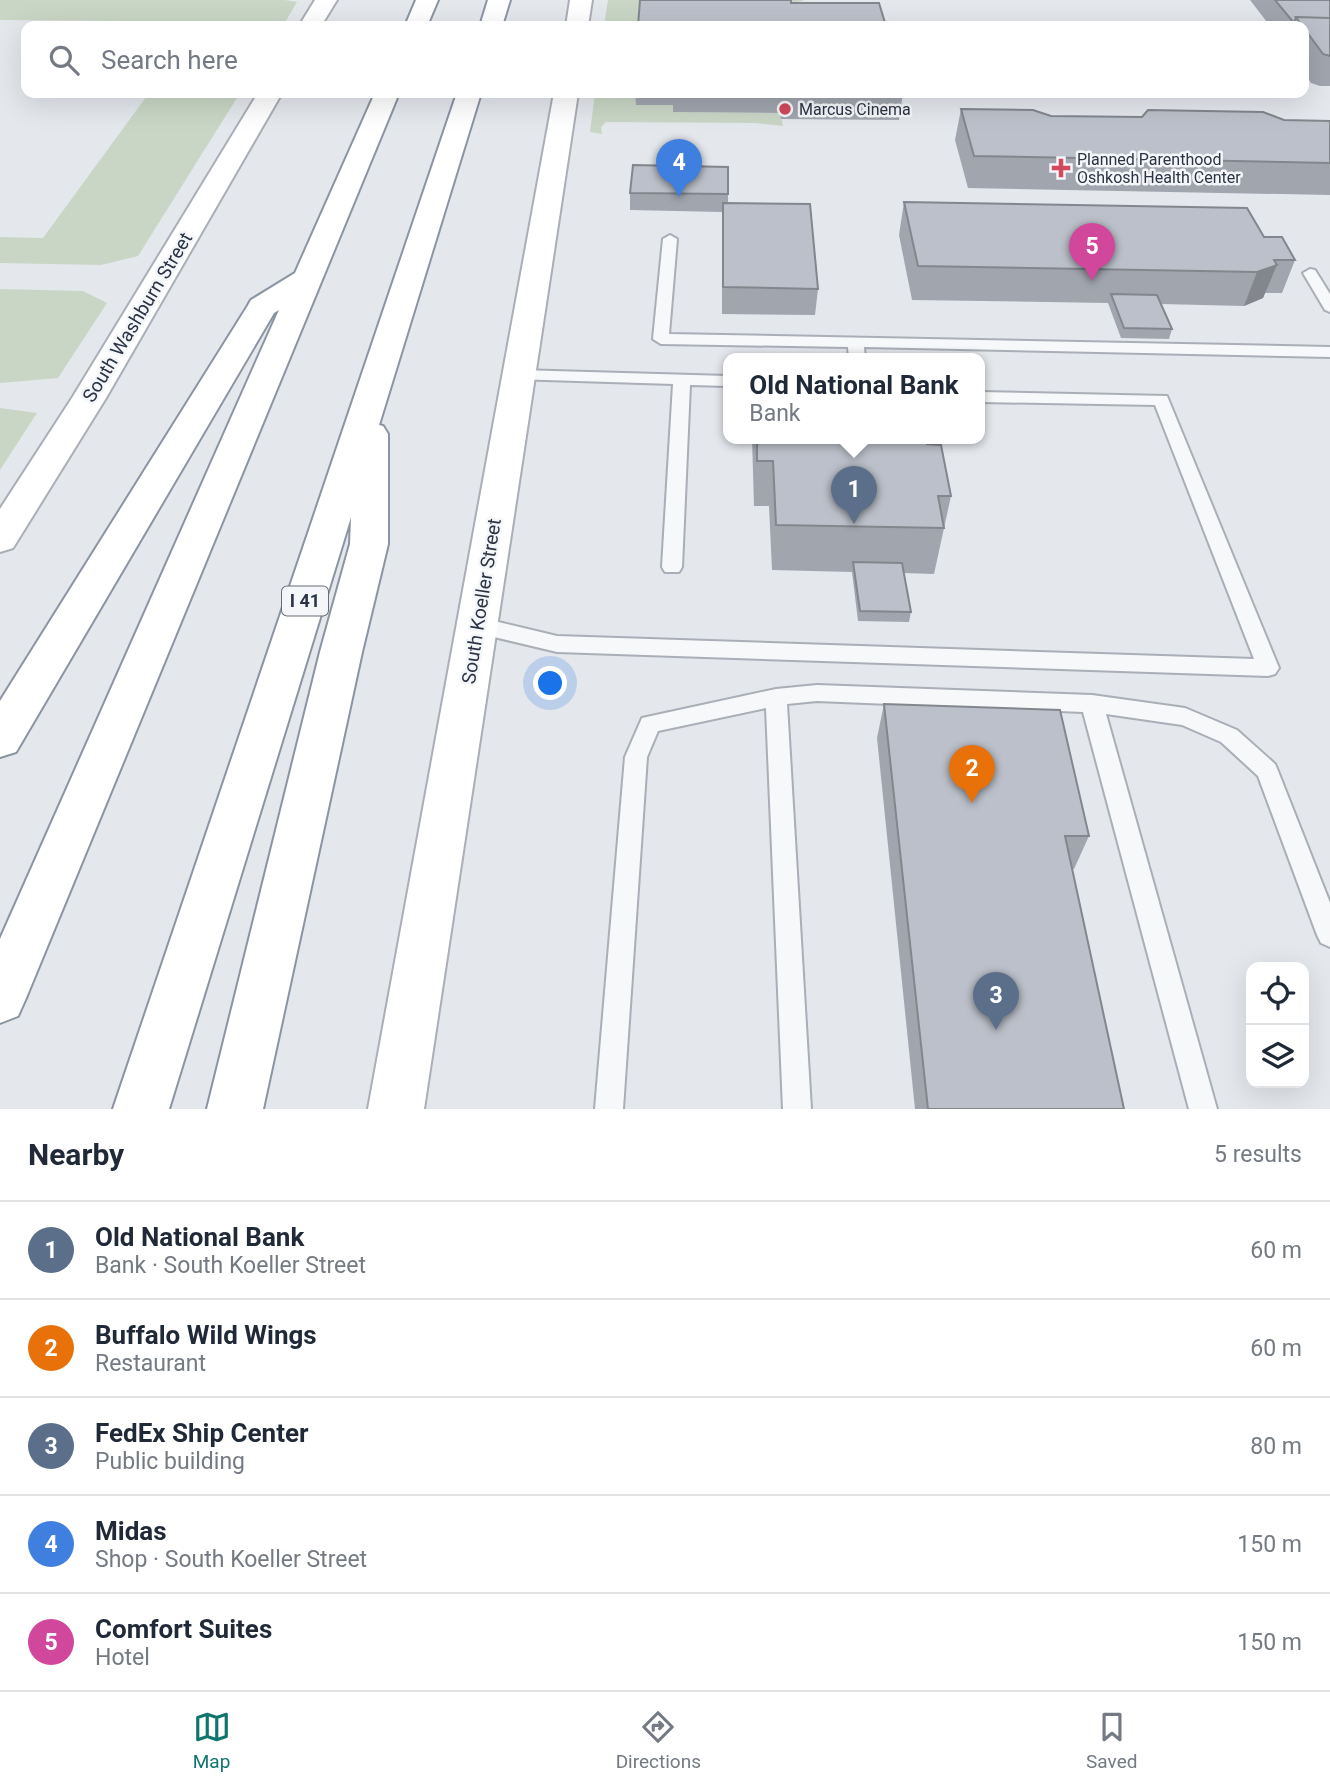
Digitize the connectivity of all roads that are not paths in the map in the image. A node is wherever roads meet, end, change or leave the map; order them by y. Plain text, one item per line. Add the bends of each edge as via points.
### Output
1 (326, 0) edge
2 (427, 0) edge
3 (499, 0) edge
4 (581, 0) edge
5 (313, 21) edge
6 (418, 21) edge
7 (493, 21) edge
8 (578, 21) edge
9 (267, 98) edge
10 (385, 98) edge
11 (467, 98) edge
12 (565, 98) edge
13 (670, 239) dead end
14 (1310, 273) dead end
15 (306, 279) junction
16 (1330, 307) edge
17 (856, 350) edge
18 (1330, 352) edge
19 (519, 374) junction
20 (682, 380) junction
21 (723, 381) edge
22 (372, 394) junction
23 (985, 397) edge
24 (0, 539) edge
25 (672, 567) dead end
26 (477, 625) junction
27 (776, 697) junction
28 (1092, 704) junction
29 (0, 739) edge
30 (1330, 935) edge
31 (0, 998) edge
32 (141, 1109) edge
33 (235, 1109) edge
34 (396, 1109) edge
35 (609, 1109) edge
36 (797, 1109) edge
37 (1203, 1109) edge

1 - 5 main road
2 - 6 main road
3 - 7 main road
4 - 8 main road
9 - 24 main road, South Washburn Street
10 - 15 main road
11 - 22 main road, I 41
12 - 19 main road, South Koeller Street
13 - 17 lane via 661,339
14 - 16 lane
15 - 29 main road via 262,307
15 - 31 main road
17 - 18 lane
19 - 20 lane
19 - 26 main road, South Koeller Street
20 - 21 lane
20 - 25 lane
22 - 32 main road, I 41
22 - 33 main road via 369,544
23 - 26 lane via 1161,400 1268,668 557,644
26 - 34 main road, South Koeller Street
27 - 28 lane via 817,693
27 - 35 lane via 650,724 636,757
27 - 36 lane
28 - 30 lane via 1185,717 1229,736 1267,771
28 - 37 lane

